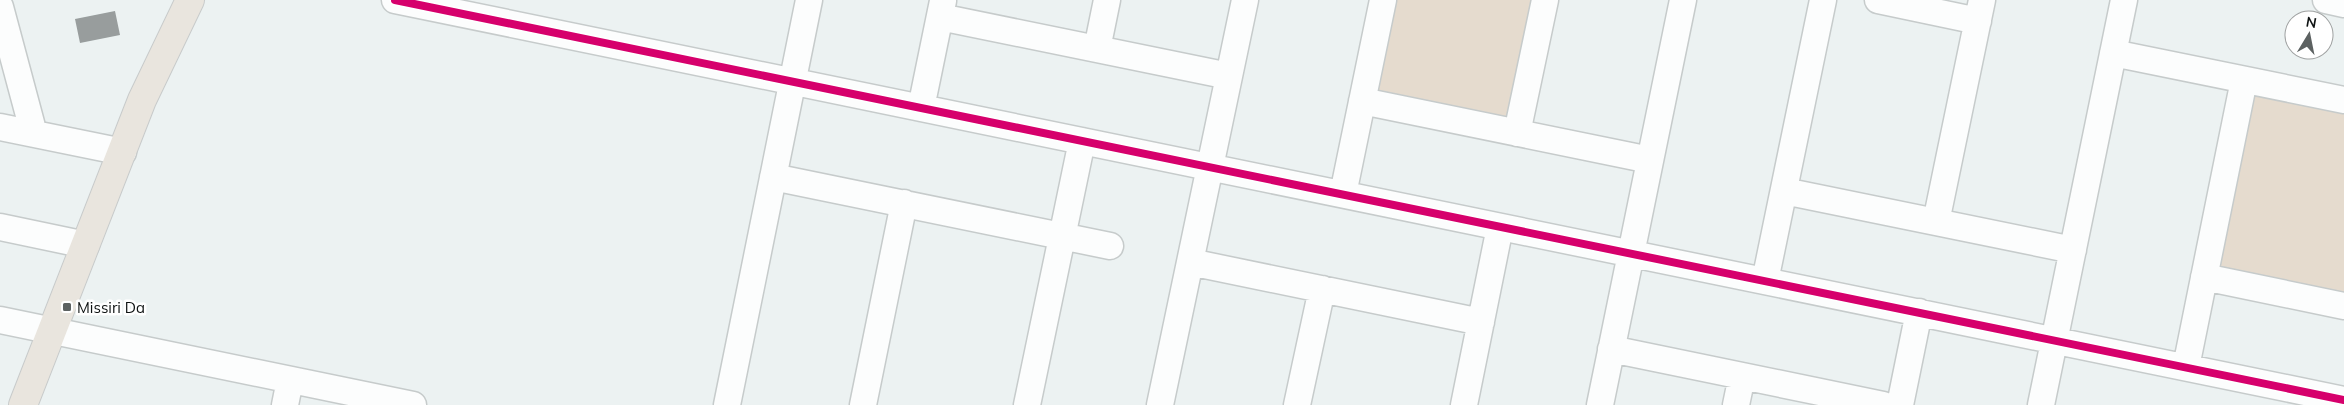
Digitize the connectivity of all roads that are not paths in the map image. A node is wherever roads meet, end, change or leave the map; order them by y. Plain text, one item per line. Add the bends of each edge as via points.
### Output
1 (190, 0) edge
2 (395, 0) edge
3 (809, 0) edge
4 (1107, 0) edge
5 (1245, 0) edge
6 (1383, 0) edge
7 (1544, 0) edge
8 (1683, 0) edge
9 (1823, 0) edge
10 (1878, 0) edge
11 (2124, 0) edge
12 (2326, 0) edge
13 (2344, 4) edge
14 (941, 8) edge
15 (1980, 10) edge
16 (1, 12) edge
17 (1097, 49) junction
18 (2113, 53) junction
19 (1229, 76) junction
20 (2244, 80) junction
21 (792, 82) junction
22 (2344, 100) edge
23 (1362, 101) junction
24 (921, 108) junction
25 (0, 127) edge
26 (1517, 133) junction
27 (34, 134) junction
28 (1082, 141) junction
29 (123, 152) junction
30 (1650, 160) junction
31 (1210, 167) junction
32 (773, 177) junction
33 (1784, 191) junction
34 (1343, 194) junction
35 (904, 203) junction
36 (1936, 222) junction
37 (1500, 226) junction
38 (0, 227) edge
39 (1062, 236) junction
40 (86, 245) junction
41 (1110, 246) dead end
42 (2073, 250) junction
43 (1631, 254) junction
44 (1190, 262) junction
45 (2204, 277) junction
46 (1765, 281) junction
47 (1322, 289) junction
48 (2344, 306) edge
49 (1919, 312) junction
50 (0, 320) edge
51 (1481, 322) junction
52 (53, 331) junction
53 (2054, 340) junction
54 (1612, 349) junction
55 (2186, 367) junction
56 (1742, 376) junction
57 (290, 380) junction
58 (2342, 401) edge
59 (870, 404) edge
60 (23, 405) edge
61 (285, 405) edge
62 (413, 405) edge
63 (727, 405) edge
64 (1027, 405) edge
65 (1160, 405) edge
66 (1297, 405) edge
67 (1464, 405) edge
68 (1600, 405) edge
69 (1736, 405) edge
70 (1883, 405) edge
71 (1900, 405) edge
72 (2041, 405) edge

1 - 29 main road via 142,100
2 - 21 street
3 - 21 street
4 - 17 street
5 - 19 street
6 - 23 street
7 - 26 street
8 - 30 street
9 - 33 street
10 - 15 street
11 - 18 street
12 - 13 street
14 - 17 street
14 - 24 street
15 - 36 street
16 - 27 street
17 - 19 street
18 - 20 street
18 - 42 street
19 - 31 street
20 - 22 street
20 - 45 street
21 - 24 street
21 - 32 street
23 - 26 street
23 - 34 street
24 - 28 street
25 - 27 street
26 - 30 street
27 - 29 street
28 - 31 street
28 - 39 street
29 - 40 main road
30 - 43 street
31 - 34 street
31 - 44 street
32 - 35 street
32 - 63 street
33 - 36 street
33 - 46 street
34 - 37 street
35 - 39 street
35 - 59 street
36 - 42 street
37 - 43 street
37 - 51 street
38 - 40 street
39 - 41 street
39 - 64 street
40 - 52 main road
42 - 53 street
43 - 46 street
43 - 54 street
44 - 47 street
44 - 65 street
45 - 48 street
45 - 55 street
46 - 49 street
47 - 51 street
47 - 66 street
49 - 53 street
49 - 71 street
50 - 52 street
51 - 67 street
52 - 57 street
52 - 60 main road
53 - 55 street
53 - 72 street
54 - 56 street
54 - 68 street
55 - 58 street
56 - 69 street
56 - 70 street
57 - 61 street
57 - 62 street

